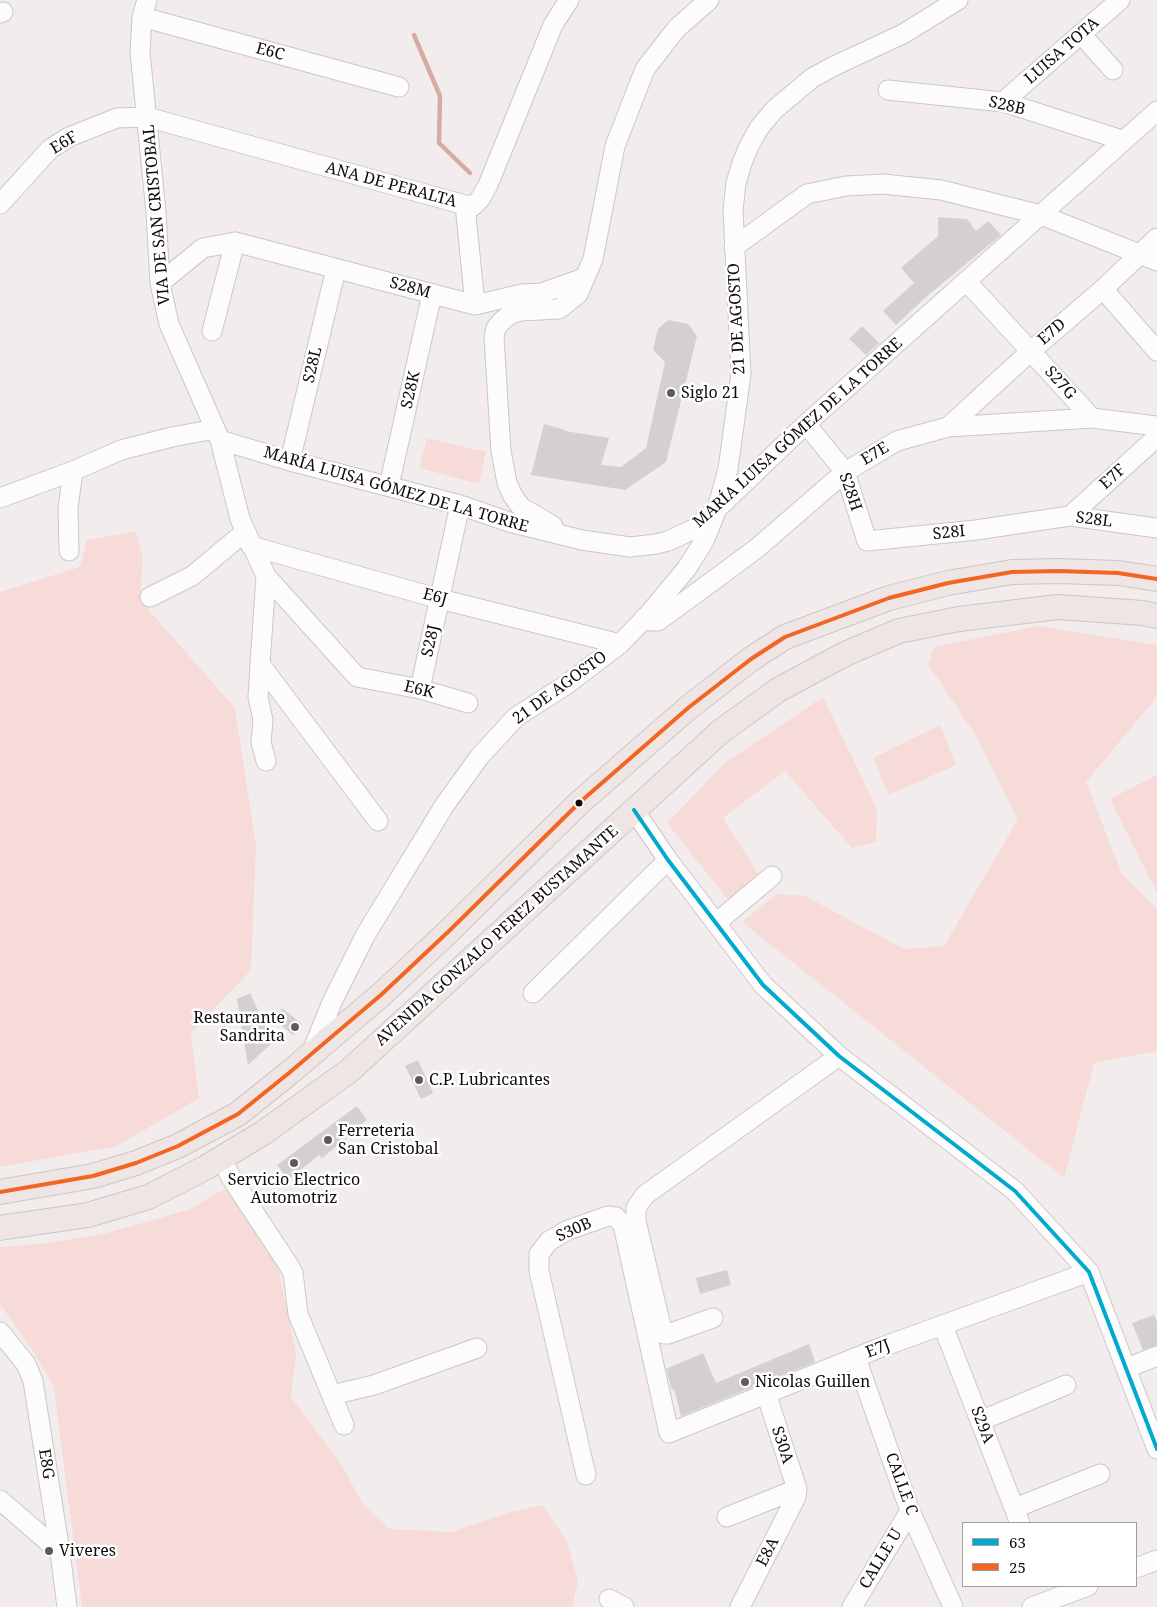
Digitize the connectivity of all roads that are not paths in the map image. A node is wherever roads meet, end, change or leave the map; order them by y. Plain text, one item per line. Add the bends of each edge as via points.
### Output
1 (569, 0) edge
2 (709, 0) edge
3 (958, 0) edge
4 (1120, 0) edge
5 (144, 9) edge
6 (1081, 34) junction
7 (1113, 70) dead end
8 (399, 87) dead end
9 (888, 90) dead end
10 (1003, 102) junction
11 (1156, 114) edge
12 (148, 117) junction
13 (1122, 140) junction
14 (0, 204) edge
15 (465, 206) junction
16 (1040, 215) junction
17 (1157, 238) edge
18 (235, 242) junction
19 (734, 247) junction
20 (1139, 255) junction
21 (1157, 262) edge
22 (336, 268) junction
23 (584, 278) junction
24 (966, 281) junction
25 (160, 282) junction
26 (1103, 289) junction
27 (432, 294) junction
28 (475, 305) junction
29 (212, 331) dead end
30 (1031, 351) junction
31 (1157, 351) edge
32 (1092, 418) junction
33 (806, 424) junction
34 (1157, 426) edge
35 (948, 427) junction
36 (217, 435) junction
37 (1157, 437) edge
38 (290, 462) junction
39 (73, 471) junction
40 (845, 472) junction
41 (389, 486) junction
42 (0, 498) edge
43 (460, 505) junction
44 (717, 509) junction
45 (1070, 516) junction
46 (1030, 522) joint
47 (1157, 528) edge
48 (248, 539) junction
49 (582, 540) junction
50 (867, 542) joint
51 (69, 551) dead end
52 (266, 576) junction
53 (1157, 580) edge
54 (150, 597) dead end
55 (440, 599) junction
56 (1157, 616) edge
57 (644, 618) junction
58 (620, 644) junction
59 (260, 664) junction
60 (420, 689) junction
61 (468, 703) dead end
62 (266, 761) dead end
63 (634, 810) junction
64 (378, 821) dead end
65 (668, 860) junction
66 (772, 876) dead end
67 (716, 923) junction
68 (532, 992) dead end
69 (311, 1054) junction
70 (839, 1056) junction
71 (221, 1158) junction
72 (0, 1192) edge
73 (0, 1228) edge
74 (1089, 1272) junction
75 (712, 1318) dead end
76 (943, 1326) junction
77 (0, 1332) edge
78 (477, 1348) dead end
79 (1157, 1356) edge
80 (856, 1358) junction
81 (1127, 1368) junction
82 (1066, 1385) dead end
83 (766, 1393) junction
84 (332, 1395) junction
85 (980, 1421) junction
86 (344, 1425) dead end
87 (669, 1433) joint
88 (1157, 1449) edge
89 (1100, 1474) dead end
90 (586, 1475) dead end
91 (796, 1493) junction
92 (0, 1500) edge
93 (910, 1510) junction
94 (1018, 1516) edge
95 (727, 1517) dead end
96 (60, 1552) junction
97 (1157, 1560) edge
98 (1137, 1568) edge
99 (1085, 1587) edge
100 (1043, 1600) edge
101 (67, 1607) edge
102 (740, 1607) edge
103 (852, 1607) edge
104 (953, 1607) edge

1 - 15 street, ANA DE PERALTA via 553,25 486,190 477,204
2 - 23 street via 677,28 645,69 615,146 593,259
3 - 19 street, 21 DE AGOSTO via 903,34 812,78 774,110 749,146 736,183
4 - 6 street, LUISA TOTA
5 - 8 street, E6C
5 - 12 street, VIA DE SAN CRISTOBAL via 140,52
6 - 7 street
6 - 10 street, LUISA TOTA
9 - 10 street, S28B
10 - 13 street, S28B
11 - 13 street, MARÍA LUISA GÓMEZ DE LA TORRE
12 - 14 street, E6F via 117,118 69,137 50,149
12 - 15 street, ANA DE PERALTA
12 - 25 street, VIA DE SAN CRISTOBAL
13 - 16 street, MARÍA LUISA GÓMEZ DE LA TORRE
15 - 28 street
16 - 19 street via 942,190 883,184 846,186 807,194
16 - 20 street
16 - 24 street, MARÍA LUISA GÓMEZ DE LA TORRE
17 - 20 street, E7D
18 - 22 street, S28M
18 - 25 street, S28M via 203,248
18 - 29 street
19 - 44 street, 21 DE AGOSTO via 741,374 728,469
20 - 21 street
20 - 26 street, E7D
22 - 27 street, S28M
22 - 38 street, S28L
23 - 28 street, S28M via 542,293 522,294
23 - 49 street via 578,294 559,309 511,314 496,328 494,337 501,451 507,483 521,508
24 - 30 street, S27G
24 - 33 street, MARÍA LUISA GÓMEZ DE LA TORRE
25 - 36 street, VIA DE SAN CRISTOBAL via 168,324
26 - 30 street, E7D
26 - 31 street
27 - 28 street, S28M
27 - 41 street, S28K
30 - 32 street, S27G
30 - 35 street, E7D
32 - 34 street, E7E
32 - 35 street, E7E
33 - 40 street, S28H
33 - 44 street, MARÍA LUISA GÓMEZ DE LA TORRE
35 - 40 street, E7E via 897,441
36 - 38 street, MARÍA LUISA GÓMEZ DE LA TORRE
36 - 39 street via 172,437 121,450
36 - 48 street, VIA DE SAN CRISTOBAL
37 - 45 street, E7F
38 - 41 street, MARÍA LUISA GÓMEZ DE LA TORRE
39 - 42 street
39 - 51 street via 68,508
40 - 50 street, S28H
40 - 57 street, E7E via 756,549 666,616 658,621
41 - 43 street, MARÍA LUISA GÓMEZ DE LA TORRE
43 - 49 street, MARÍA LUISA GÓMEZ DE LA TORRE via 509,522
43 - 55 street, S28J
44 - 49 street, MARÍA LUISA GÓMEZ DE LA TORRE via 694,529 656,544 630,547
44 - 57 street, 21 DE AGOSTO via 687,568
45 - 46 street, S28L
45 - 47 street, S28L
46 - 50 street, S28I
48 - 52 street, VIA DE SAN CRISTOBAL
48 - 54 street via 192,576
48 - 55 street, E6J
52 - 59 street
52 - 60 street, E6K via 357,677
53 - 69 main road via 1118,573 1012,572 888,598 785,637 750,659 651,739 579,803 382,994
55 - 58 street, E6J
55 - 60 street, S28J
56 - 63 main road, AVENIDA GONZALO PEREZ BUSTAMANTE via 1058,607 959,619 899,631 844,654 778,690 720,732
57 - 58 street, 21 DE AGOSTO
58 - 69 street, 21 DE AGOSTO via 566,686 516,717 480,756 444,806 366,934 332,1002
59 - 62 street via 258,697
59 - 64 street
60 - 61 street, E6K
63 - 65 street
63 - 71 main road, AVENIDA GONZALO PEREZ BUSTAMANTE via 349,1071 263,1133
65 - 67 street
65 - 68 street
66 - 67 street
67 - 70 street via 763,985
69 - 72 main road via 238,1114 178,1146 94,1176
70 - 74 street via 1015,1191
70 - 75 street via 646,1195 636,1208 636,1221 664,1334
71 - 73 main road, AVENIDA GONZALO PEREZ BUSTAMANTE via 148,1197 88,1215
71 - 84 street via 293,1273 298,1314
74 - 76 street, E7J
74 - 81 street
76 - 80 street, E7J
76 - 85 street, S29A
77 - 96 street, E8G via 26,1364 33,1381
78 - 84 street via 374,1385
79 - 81 street
80 - 83 street, E7J
80 - 93 street, CALLE C
81 - 88 street
82 - 85 street
83 - 87 street, E7J
83 - 91 street, S30A
84 - 86 street
85 - 94 street, S29A
87 - 90 street, S30B via 623,1225 616,1217 608,1216 568,1230 550,1241 539,1254 539,1271
89 - 94 street
91 - 95 street
91 - 102 street, E8A
92 - 96 street
93 - 103 street, CALLE U
93 - 104 street, CALLE C
96 - 101 street, E8G
97 - 98 street
99 - 100 street

